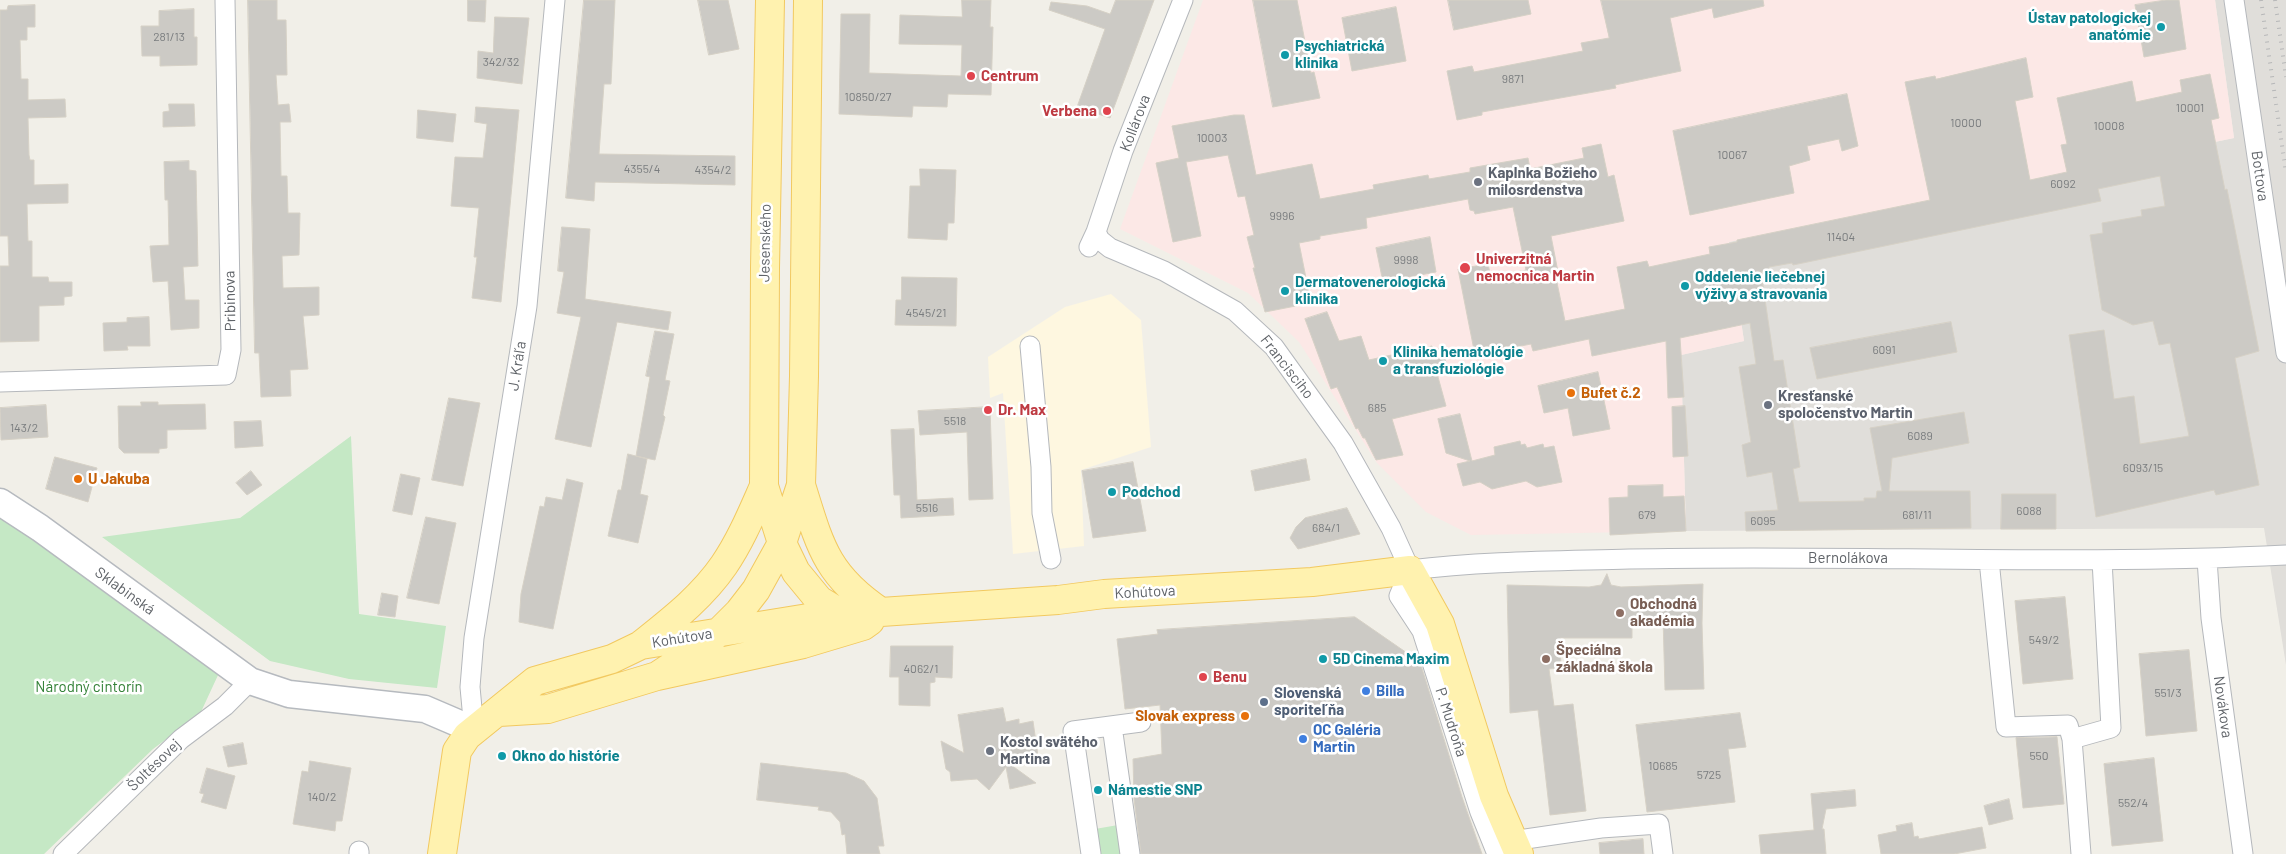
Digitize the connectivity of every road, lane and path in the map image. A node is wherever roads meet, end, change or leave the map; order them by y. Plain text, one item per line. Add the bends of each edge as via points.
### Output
1 (225, 0) edge
2 (555, 0) edge
3 (770, 0) edge
4 (808, 0) edge
5 (1183, 0) edge
6 (2234, 0) edge
7 (1092, 239) joint
8 (1030, 346) dead end
9 (2286, 353) edge
10 (0, 382) edge
11 (801, 485) junction
12 (764, 486) junction
13 (0, 502) edge
14 (782, 543) junction
15 (2286, 555) edge
16 (1052, 559) dead end
17 (2207, 559) junction
18 (1989, 560) junction
19 (2102, 560) junction
20 (1410, 570) junction
21 (839, 613) junction
22 (872, 619) junction
23 (718, 633) junction
24 (641, 645) junction
25 (657, 676) junction
26 (250, 682) junction
27 (499, 712) junction
28 (1141, 722) dead end
29 (1112, 726) junction
30 (474, 730) junction
31 (2072, 739) junction
32 (1662, 845) edge
33 (1509, 850) edge
34 (63, 854) edge
35 (442, 854) edge
36 (1091, 854) edge
37 (1130, 854) edge
38 (2081, 854) edge
39 (2243, 854) edge

1 - 10 street, Pribinova via 231,350 226,376
2 - 30 street, J. Kráľa via 527,306 474,638 470,687
3 - 12 main road, Jesenského
4 - 11 main road
5 - 7 street, Kollárova
6 - 9 street, Bottova
7 - 20 street, Francisciho via 1164,271 1235,311 1274,348 1343,443 1391,528
8 - 16 street via 1042,513
11 - 14 main road
11 - 22 main road via 820,545
12 - 14 main road, Jesenského
12 - 24 main road, Jesenského via 741,538 724,565 682,612
13 - 26 street, Sklabinská
14 - 21 main road, Jesenského via 808,589
14 - 23 main road via 756,590
15 - 17 street, Bernolákova
17 - 19 street, Bernolákova
17 - 39 street, Novákova via 2211,618
18 - 19 street, Bernolákova
18 - 20 street, Bernolákova via 1685,558 1462,564
18 - 31 street via 2006,727 2068,725
19 - 31 street via 2111,728
20 - 22 main road, Kohútova via 1312,582 1104,594
20 - 33 main road, P. Mudroňa via 1440,624
21 - 22 main road, Kohútova
21 - 23 main road, Kohútova
22 - 25 main road, Kohútova via 803,644
23 - 24 main road, Kohútova
23 - 25 main road
24 - 27 main road, Kohútova via 612,659 535,681
25 - 27 main road, Kohútova via 548,709
26 - 30 street, Sklabinská via 289,694 425,709
26 - 34 street, Šoltésovej via 225,706 180,739
27 - 30 main road, Kohútova
28 - 29 street
29 - 36 street via 1073,731
29 - 37 street
30 - 35 main road, Kohútova via 457,751
31 - 38 street
32 - 33 street via 1659,824 1601,828

